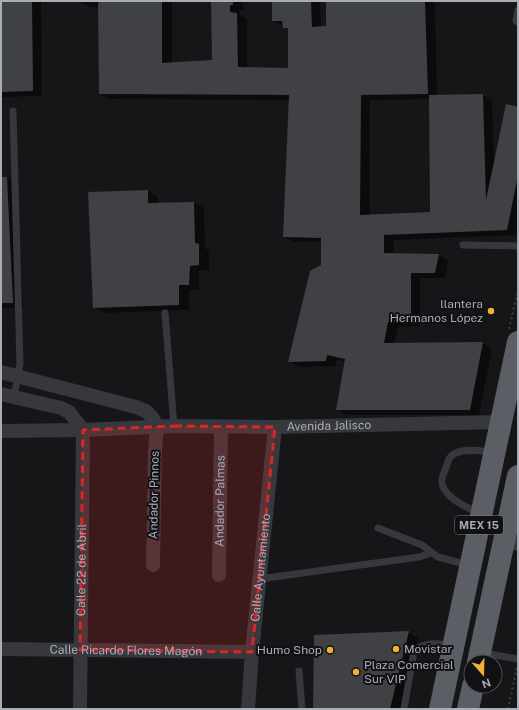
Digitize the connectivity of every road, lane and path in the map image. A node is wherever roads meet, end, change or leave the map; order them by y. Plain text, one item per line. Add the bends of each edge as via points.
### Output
1 (518, 10) edge
2 (518, 22) edge
3 (13, 110) dead end
4 (463, 245) dead end
5 (518, 246) edge
6 (165, 313) dead end
7 (518, 342) edge
8 (1, 372) edge
9 (18, 378) junction
10 (8, 396) edge
11 (502, 422) junction
12 (157, 426) junction
13 (174, 426) junction
14 (275, 427) junction
15 (221, 428) junction
16 (1, 430) edge
17 (83, 430) junction
18 (495, 452) junction
19 (518, 476) edge
20 (482, 514) junction
21 (378, 528) dead end
22 (511, 542) edge
23 (431, 553) junction
24 (153, 564) dead end
25 (471, 565) junction
26 (219, 575) dead end
27 (259, 578) junction
28 (454, 646) junction
29 (1, 648) edge
30 (80, 650) junction
31 (252, 652) junction
32 (480, 654) edge
33 (503, 658) edge
34 (518, 659) edge
35 (518, 662) edge
36 (299, 671) dead end
37 (471, 694) edge
38 (80, 709) edge
39 (248, 709) edge
40 (302, 709) edge
41 (404, 709) edge
42 (440, 709) edge
43 (468, 709) edge
44 (508, 709) edge

1 - 2 lane
3 - 9 lane via 20,364
4 - 5 lane
6 - 13 lane
7 - 11 highway, MEX 15
8 - 9 street
9 - 10 lane
9 - 12 street via 136,407 146,411
10 - 17 street via 61,408 69,412
11 - 14 street, Avenida Jalisco
11 - 18 highway, MEX 15
12 - 13 street, Avenida Jalisco
12 - 17 street, Avenida Jalisco
12 - 24 street, Andador Pinnos
13 - 15 street, Avenida Jalisco
14 - 15 street, Avenida Jalisco
14 - 27 street, Calle Ayuntamiento
15 - 26 street, Andador Palmas
16 - 17 street, Avenida Jalisco
17 - 30 street, Calle 22 de Abril
18 - 20 highway, MEX 15
18 - 20 lane via 456,453 449,458 441,481 450,496
19 - 22 highway, MEX 15
20 - 25 highway, MEX 15
21 - 23 lane via 422,544
22 - 32 highway, MEX 15
23 - 25 lane
23 - 27 lane via 419,558
25 - 28 highway, MEX 15
27 - 31 street, Calle Ayuntamiento
28 - 41 lane via 430,643 421,645 414,651
28 - 42 highway, MEX 15
29 - 30 street, Calle Ricardo Flores Magón
30 - 31 street, Calle Ricardo Flores Magón
30 - 38 street, Calle 22 de Abril
31 - 39 street, Calle Ayuntamiento
33 - 34 lane
35 - 44 path
36 - 40 lane
37 - 43 highway

